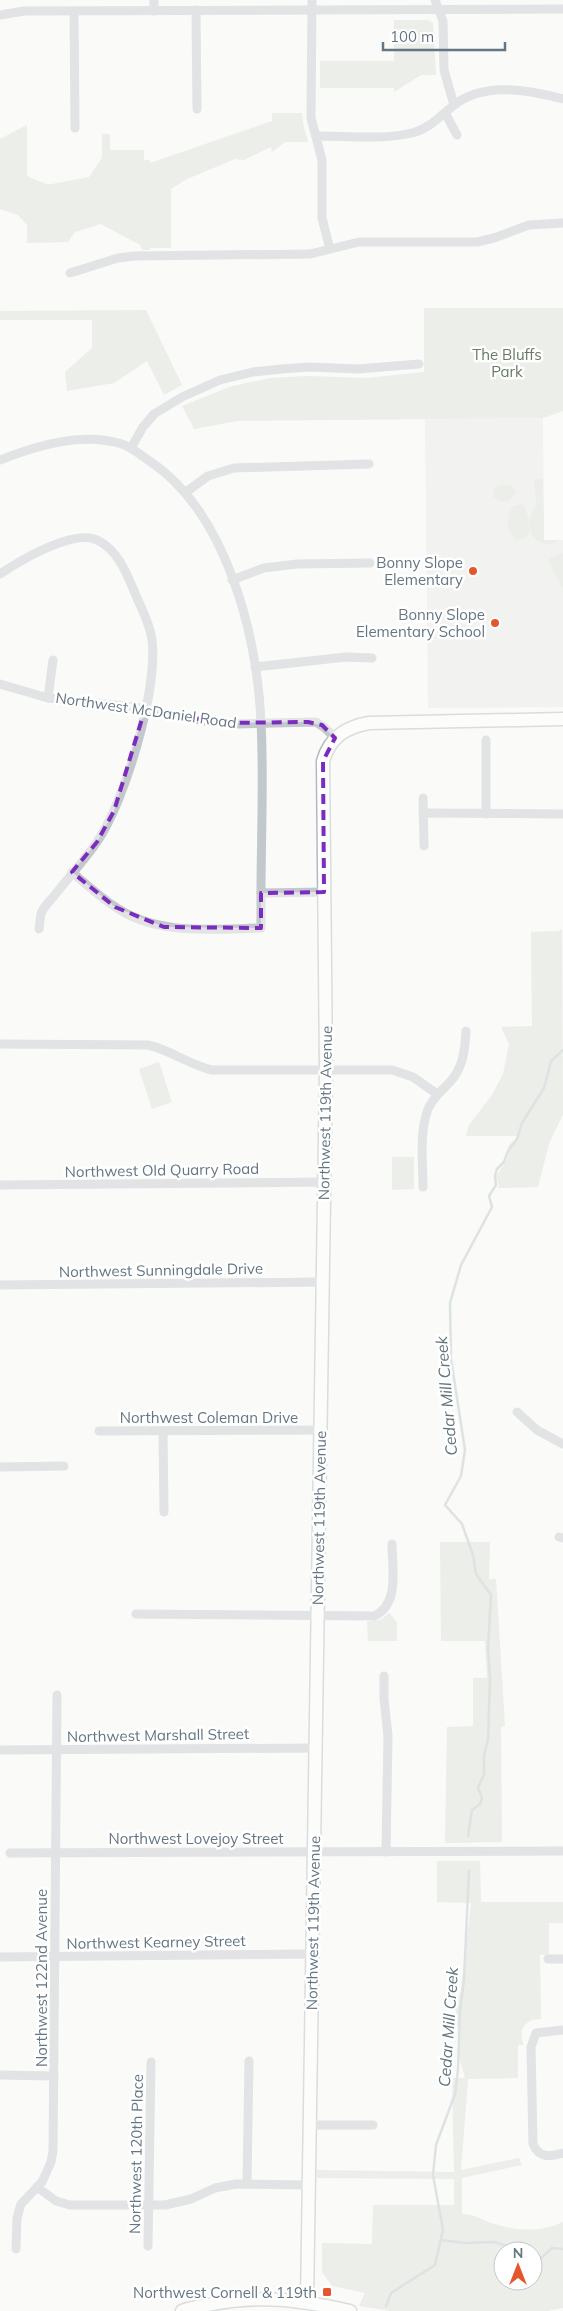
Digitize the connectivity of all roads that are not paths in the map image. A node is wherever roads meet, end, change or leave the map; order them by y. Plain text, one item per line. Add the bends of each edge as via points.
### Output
1 (154, 0) edge
2 (312, 0) edge
3 (435, 0) edge
4 (438, 9) junction
5 (563, 9) edge
6 (74, 10) junction
7 (154, 10) junction
8 (196, 10) junction
9 (312, 10) junction
10 (0, 15) edge
11 (563, 99) edge
12 (454, 105) junction
13 (197, 109) dead end
14 (445, 113) junction
15 (75, 128) dead end
16 (317, 136) junction
17 (457, 136) dead end
18 (563, 223) edge
19 (330, 249) junction
20 (70, 274) dead end
21 (419, 364) dead end
22 (131, 448) junction
23 (0, 460) edge
24 (369, 464) dead end
25 (186, 492) junction
26 (370, 563) dead end
27 (0, 574) edge
28 (232, 580) junction
29 (372, 658) dead end
30 (54, 660) dead end
31 (255, 667) junction
32 (0, 684) edge
33 (48, 698) junction
34 (145, 709) junction
35 (563, 719) edge
36 (262, 723) junction
37 (334, 738) junction
38 (486, 740) dead end
39 (423, 798) dead end
40 (423, 813) junction
41 (486, 814) junction
42 (563, 814) edge
43 (424, 846) dead end
44 (72, 872) junction
45 (324, 892) junction
46 (261, 893) junction
47 (39, 929) dead end
48 (466, 1031) dead end
49 (0, 1044) edge
50 (326, 1070) junction
51 (437, 1094) junction
52 (324, 1182) junction
53 (0, 1185) edge
54 (423, 1187) dead end
55 (323, 1282) junction
56 (0, 1285) edge
57 (517, 1412) dead end
58 (320, 1430) junction
59 (99, 1431) dead end
60 (163, 1431) junction
61 (563, 1444) edge
62 (0, 1466) edge
63 (64, 1466) dead end
64 (164, 1512) dead end
65 (392, 1544) dead end
66 (136, 1614) dead end
67 (318, 1614) junction
68 (384, 1676) dead end
69 (57, 1695) dead end
70 (315, 1748) junction
71 (0, 1750) edge
72 (58, 1750) junction
73 (314, 1851) junction
74 (563, 1851) edge
75 (386, 1852) junction
76 (55, 1853) junction
77 (10, 1854) dead end
78 (312, 1954) junction
79 (0, 1957) edge
80 (55, 1957) junction
81 (548, 1959) dead end
82 (563, 1959) edge
83 (563, 2030) edge
84 (249, 2061) dead end
85 (151, 2062) dead end
86 (0, 2075) edge
87 (54, 2076) junction
88 (310, 2125) junction
89 (373, 2125) dead end
90 (563, 2153) edge
91 (247, 2183) junction
92 (308, 2185) junction
93 (37, 2188) junction
94 (149, 2206) junction
95 (148, 2246) dead end
96 (16, 2249) dead end
97 (307, 2302) junction
98 (202, 2308) edge
99 (182, 2311) edge
100 (350, 2311) edge

1 - 7 street
2 - 9 street
3 - 4 street
4 - 5 street
4 - 9 street
4 - 12 street via 443,21 444,70
6 - 7 street
6 - 10 street via 24,10
6 - 15 street
7 - 8 street
8 - 9 street
8 - 13 street
9 - 16 street via 311,118
11 - 12 street via 529,91 495,90 479,92
12 - 14 street
14 - 16 street via 412,133
14 - 17 street
16 - 19 street via 322,160 323,225
18 - 19 street via 529,225 477,242 360,242
19 - 20 street via 310,254 125,256
21 - 22 street via 371,369 282,368 220,380 163,407 149,419
22 - 23 street via 110,441 88,439 43,446
22 - 25 street via 159,467
24 - 25 street via 234,468 208,476
25 - 28 street via 213,532
26 - 28 street via 264,568
27 - 34 street via 22,560 70,540 92,537 110,548 124,567 150,628 153,662
28 - 31 street
29 - 31 street via 346,657
30 - 33 street, Northwest McDaniel Road
31 - 36 street
32 - 33 street, Northwest McDaniel Road
33 - 34 street, Northwest McDaniel Road
34 - 36 street, Northwest McDaniel Road via 205,721
34 - 44 street via 130,768 114,811 96,842
35 - 37 street via 369,723 348,729
36 - 37 street, Northwest McDaniel Road via 316,722
36 - 46 street
37 - 45 street, Northwest 119th Avenue via 324,756 322,775
38 - 41 street
39 - 40 street
40 - 41 street
40 - 43 street
41 - 42 street
44 - 46 street via 115,907 164,927 261,928
44 - 47 street via 41,912
45 - 46 street
45 - 50 street, Northwest 119th Avenue
48 - 51 street via 462,1064
49 - 50 street via 148,1045 212,1070
50 - 51 street via 392,1070 413,1077
50 - 52 street, Northwest 119th Avenue
51 - 54 street via 423,1128
52 - 53 street, Northwest Old Quarry Road
52 - 55 street, Northwest 119th Avenue
55 - 56 street, Northwest Sunningdale Drive
55 - 58 street, Northwest 119th Avenue
57 - 61 street via 537,1430
58 - 60 street, Northwest Coleman Drive
58 - 67 street, Northwest 119th Avenue
59 - 60 street, Northwest Coleman Drive
60 - 64 street
62 - 63 street
65 - 67 street via 391,1599 384,1610 368,1616 330,1617
66 - 67 street
67 - 70 street, Northwest 119th Avenue
68 - 75 street via 388,1736
69 - 72 street, Northwest 122nd Avenue
70 - 72 street, Northwest Marshall Street
70 - 73 street, Northwest 119th Avenue
71 - 72 street, Northwest Marshall Street
72 - 76 street, Northwest 122nd Avenue
73 - 75 street, Northwest Lovejoy Street
73 - 76 street, Northwest Lovejoy Street
73 - 78 street, Northwest 119th Avenue
74 - 75 street, Northwest Lovejoy Street
76 - 77 street, Northwest Lovejoy Street
76 - 80 street, Northwest 122nd Avenue
78 - 80 street, Northwest Kearney Street
78 - 88 street, Northwest 119th Avenue
79 - 80 street, Northwest Kearney Street
80 - 87 street, Northwest 122nd Avenue
81 - 82 street
83 - 90 street via 536,2033 532,2039 532,2138 538,2154
84 - 91 street
85 - 94 street, Northwest 120th Place
86 - 87 street
87 - 93 street, Northwest 122nd Avenue via 52,2157 47,2175
88 - 89 street
88 - 92 street, Northwest 119th Avenue
91 - 92 street
91 - 94 street via 215,2188 175,2204
92 - 97 street, Northwest 119th Avenue
93 - 94 street via 70,2206
93 - 96 street, Northwest 122nd Avenue via 25,2198 18,2211
94 - 95 street, Northwest 120th Place
97 - 98 street via 259,2298
97 - 100 street
98 - 99 street via 199,2305

